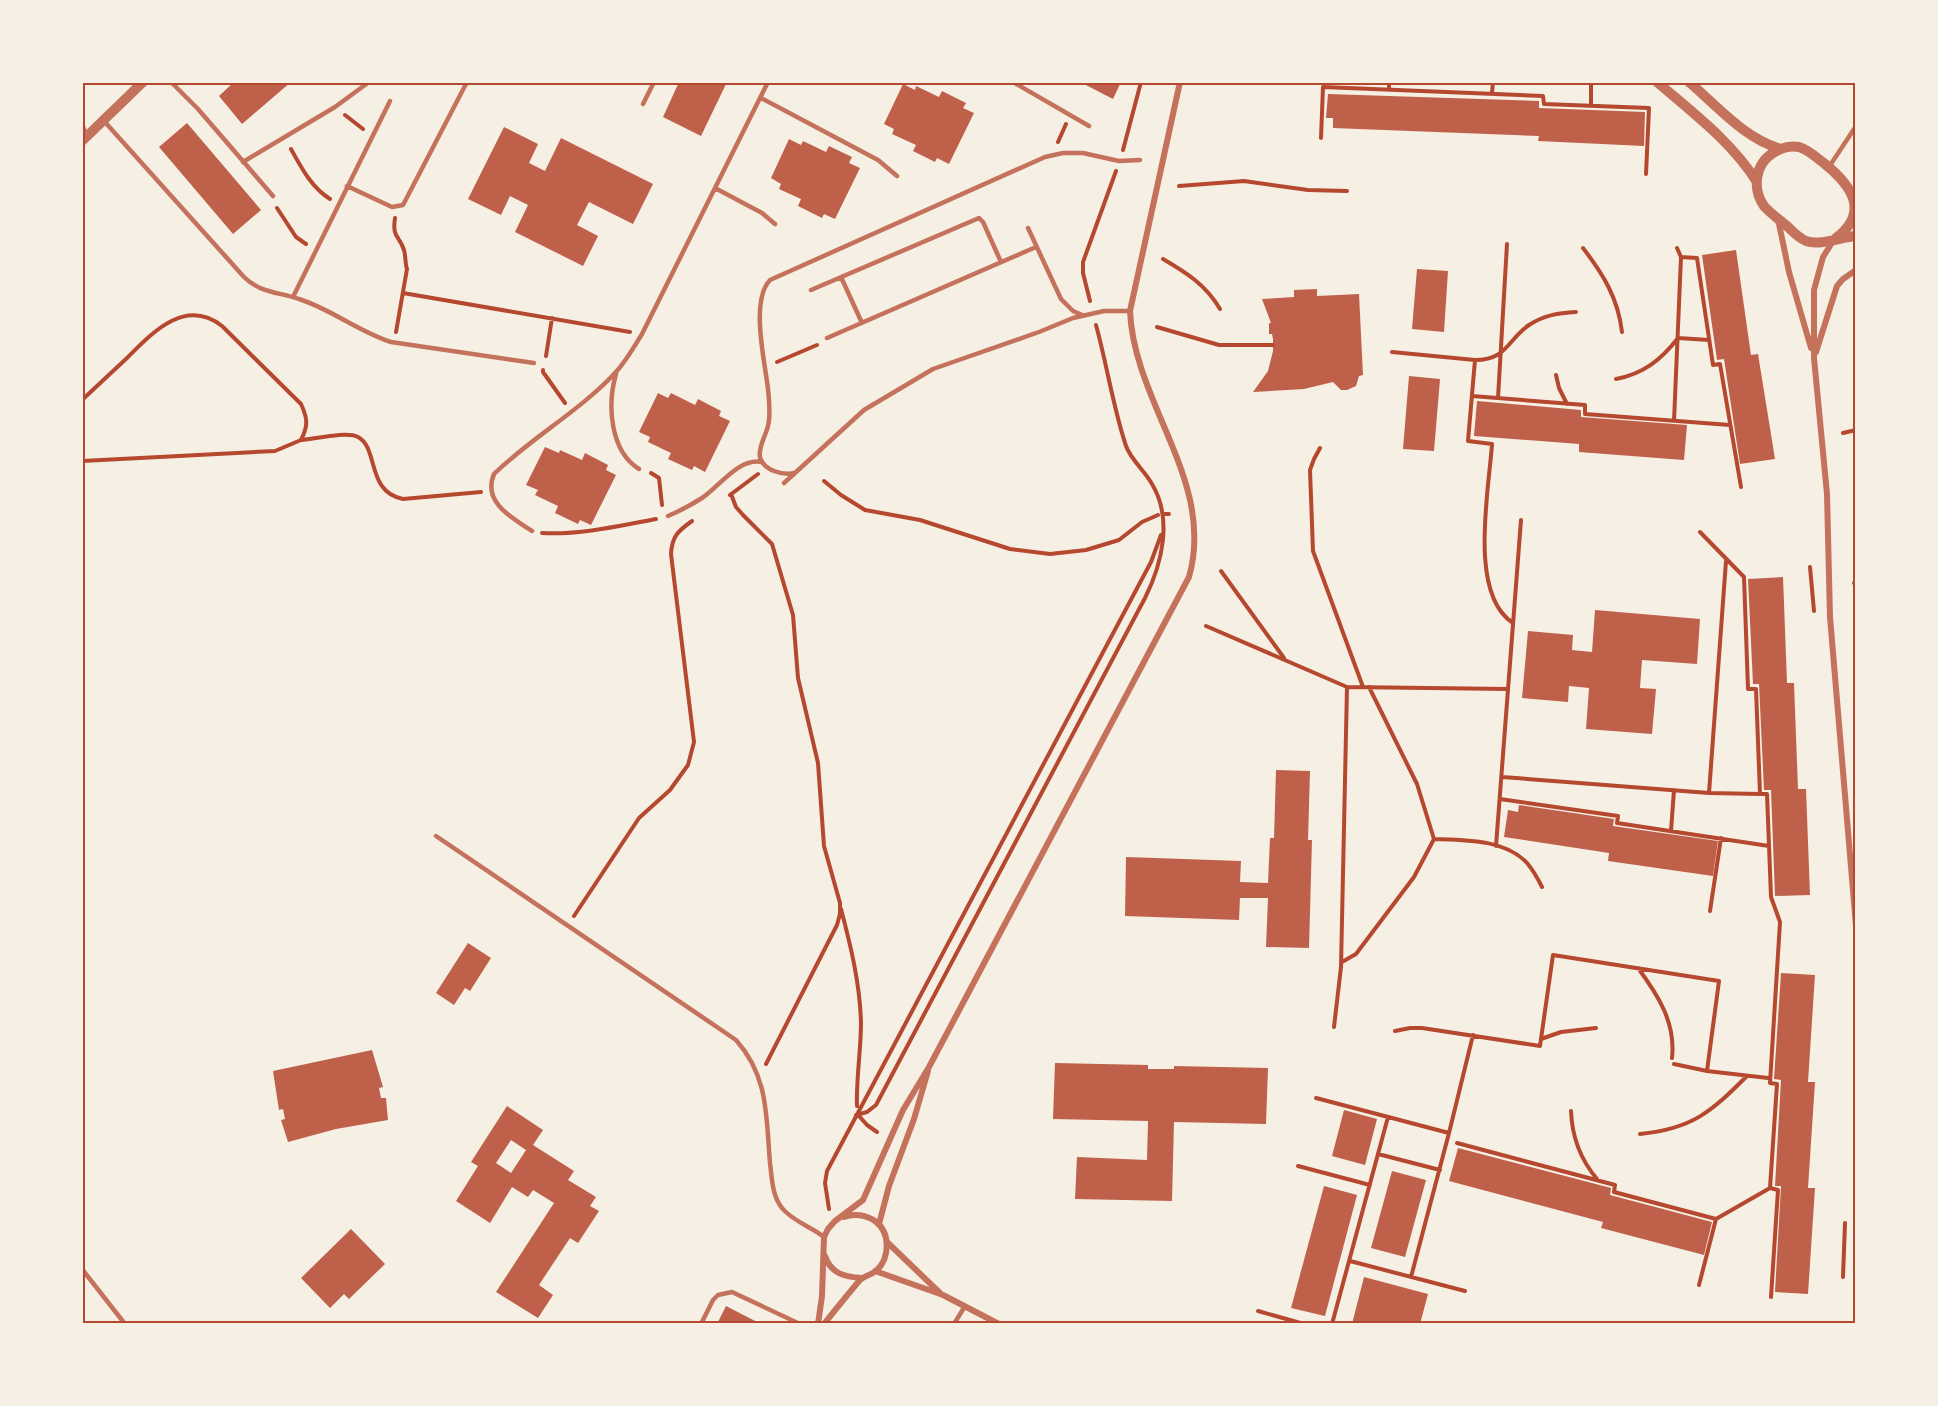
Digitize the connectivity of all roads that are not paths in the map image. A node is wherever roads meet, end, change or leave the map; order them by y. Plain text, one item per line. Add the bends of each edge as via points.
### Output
1 (143, 82) edge
2 (171, 82) edge
3 (369, 82) edge
4 (467, 82) edge
5 (654, 82) edge
6 (768, 82) edge
7 (1013, 82) edge
8 (1180, 82) edge
9 (1657, 82) edge
10 (1689, 82) edge
11 (761, 98) junction
12 (390, 101) dead end
13 (643, 104) dead end
14 (104, 120) junction
15 (1089, 126) dead end
16 (1856, 126) edge
17 (84, 135) edge
18 (1781, 149) junction
19 (1140, 160) dead end
20 (243, 162) junction
21 (1829, 167) junction
22 (897, 176) dead end
23 (1757, 182) junction
24 (347, 186) junction
25 (715, 188) junction
26 (273, 196) road end
27 (1854, 197) edge
28 (1777, 219) junction
29 (775, 224) dead end
30 (1028, 228) dead end
31 (1856, 236) edge
32 (1836, 238) junction
33 (1036, 247) junction
34 (1001, 262) junction
35 (1856, 270) edge
36 (841, 277) junction
37 (811, 290) dead end
38 (292, 297) junction
39 (1130, 311) junction
40 (1083, 315) junction
41 (862, 323) junction
42 (827, 338) road end
43 (1814, 358) junction
44 (534, 363) dead end
45 (617, 372) junction
46 (765, 464) junction
47 (639, 469) road end
48 (795, 472) junction
49 (784, 483) dead end
50 (668, 516) road end
51 (532, 531) road end
52 (436, 836) dead end
53 (1856, 926) edge
54 (929, 1067) junction
55 (835, 1221) junction
56 (879, 1224) junction
57 (824, 1237) junction
58 (887, 1242) junction
59 (823, 1250) junction
60 (82, 1269) edge
61 (875, 1271) junction
62 (862, 1278) junction
63 (943, 1295) junction
64 (965, 1306) junction
65 (125, 1323) edge
66 (701, 1323) edge
67 (800, 1323) edge
68 (818, 1323) edge
69 (824, 1323) edge
70 (954, 1323) edge
71 (999, 1323) edge

1 - 14 street
2 - 20 lane
3 - 20 lane
4 - 24 lane via 404,206 396,208
5 - 13 lane
6 - 11 lane
7 - 15 lane
8 - 39 street
9 - 23 street via 1732,150
10 - 18 street via 1748,133
11 - 22 lane via 878,160
11 - 25 lane
12 - 24 lane
14 - 17 street
14 - 38 lane via 249,283
16 - 21 lane
18 - 21 street via 1800,148
18 - 23 street via 1762,163
19 - 46 lane via 1056,154 770,280 762,292 760,314 769,420 760,452
20 - 26 lane
21 - 27 street via 1846,182
23 - 28 street via 1763,204
24 - 38 lane
25 - 29 lane
25 - 45 lane via 642,334
27 - 32 street via 1852,221
28 - 32 street via 1808,242
28 - 43 street
30 - 33 lane
31 - 32 street
32 - 43 street via 1823,257 1814,290
33 - 34 lane
33 - 40 lane via 1061,299
34 - 36 lane via 979,218
34 - 41 lane
35 - 43 street via 1843,279 1833,294
36 - 37 lane
36 - 41 lane
38 - 44 lane via 394,343
39 - 40 lane
39 - 54 street via 1132,336 1146,386 1183,472 1193,507 1192,566 1179,598
40 - 48 lane via 955,360 910,381 864,410
41 - 42 lane
43 - 53 street via 1827,494 1830,617
45 - 47 lane via 612,396 616,438 625,458
45 - 51 lane via 494,474 494,500
46 - 48 lane via 783,474
46 - 50 lane via 745,464 700,499
48 - 49 lane
52 - 57 lane via 736,1040 759,1076 776,1197 791,1216
54 - 55 street via 912,1091 863,1200
54 - 56 street
55 - 56 street via 861,1215
55 - 57 street
56 - 58 street
57 - 59 street
58 - 61 street via 885,1259
58 - 63 street
59 - 62 street via 836,1272
59 - 68 street
60 - 65 lane
61 - 62 street
61 - 63 street
62 - 69 street
63 - 64 street
64 - 70 lane
64 - 71 street
66 - 67 lane via 713,1300 732,1292

